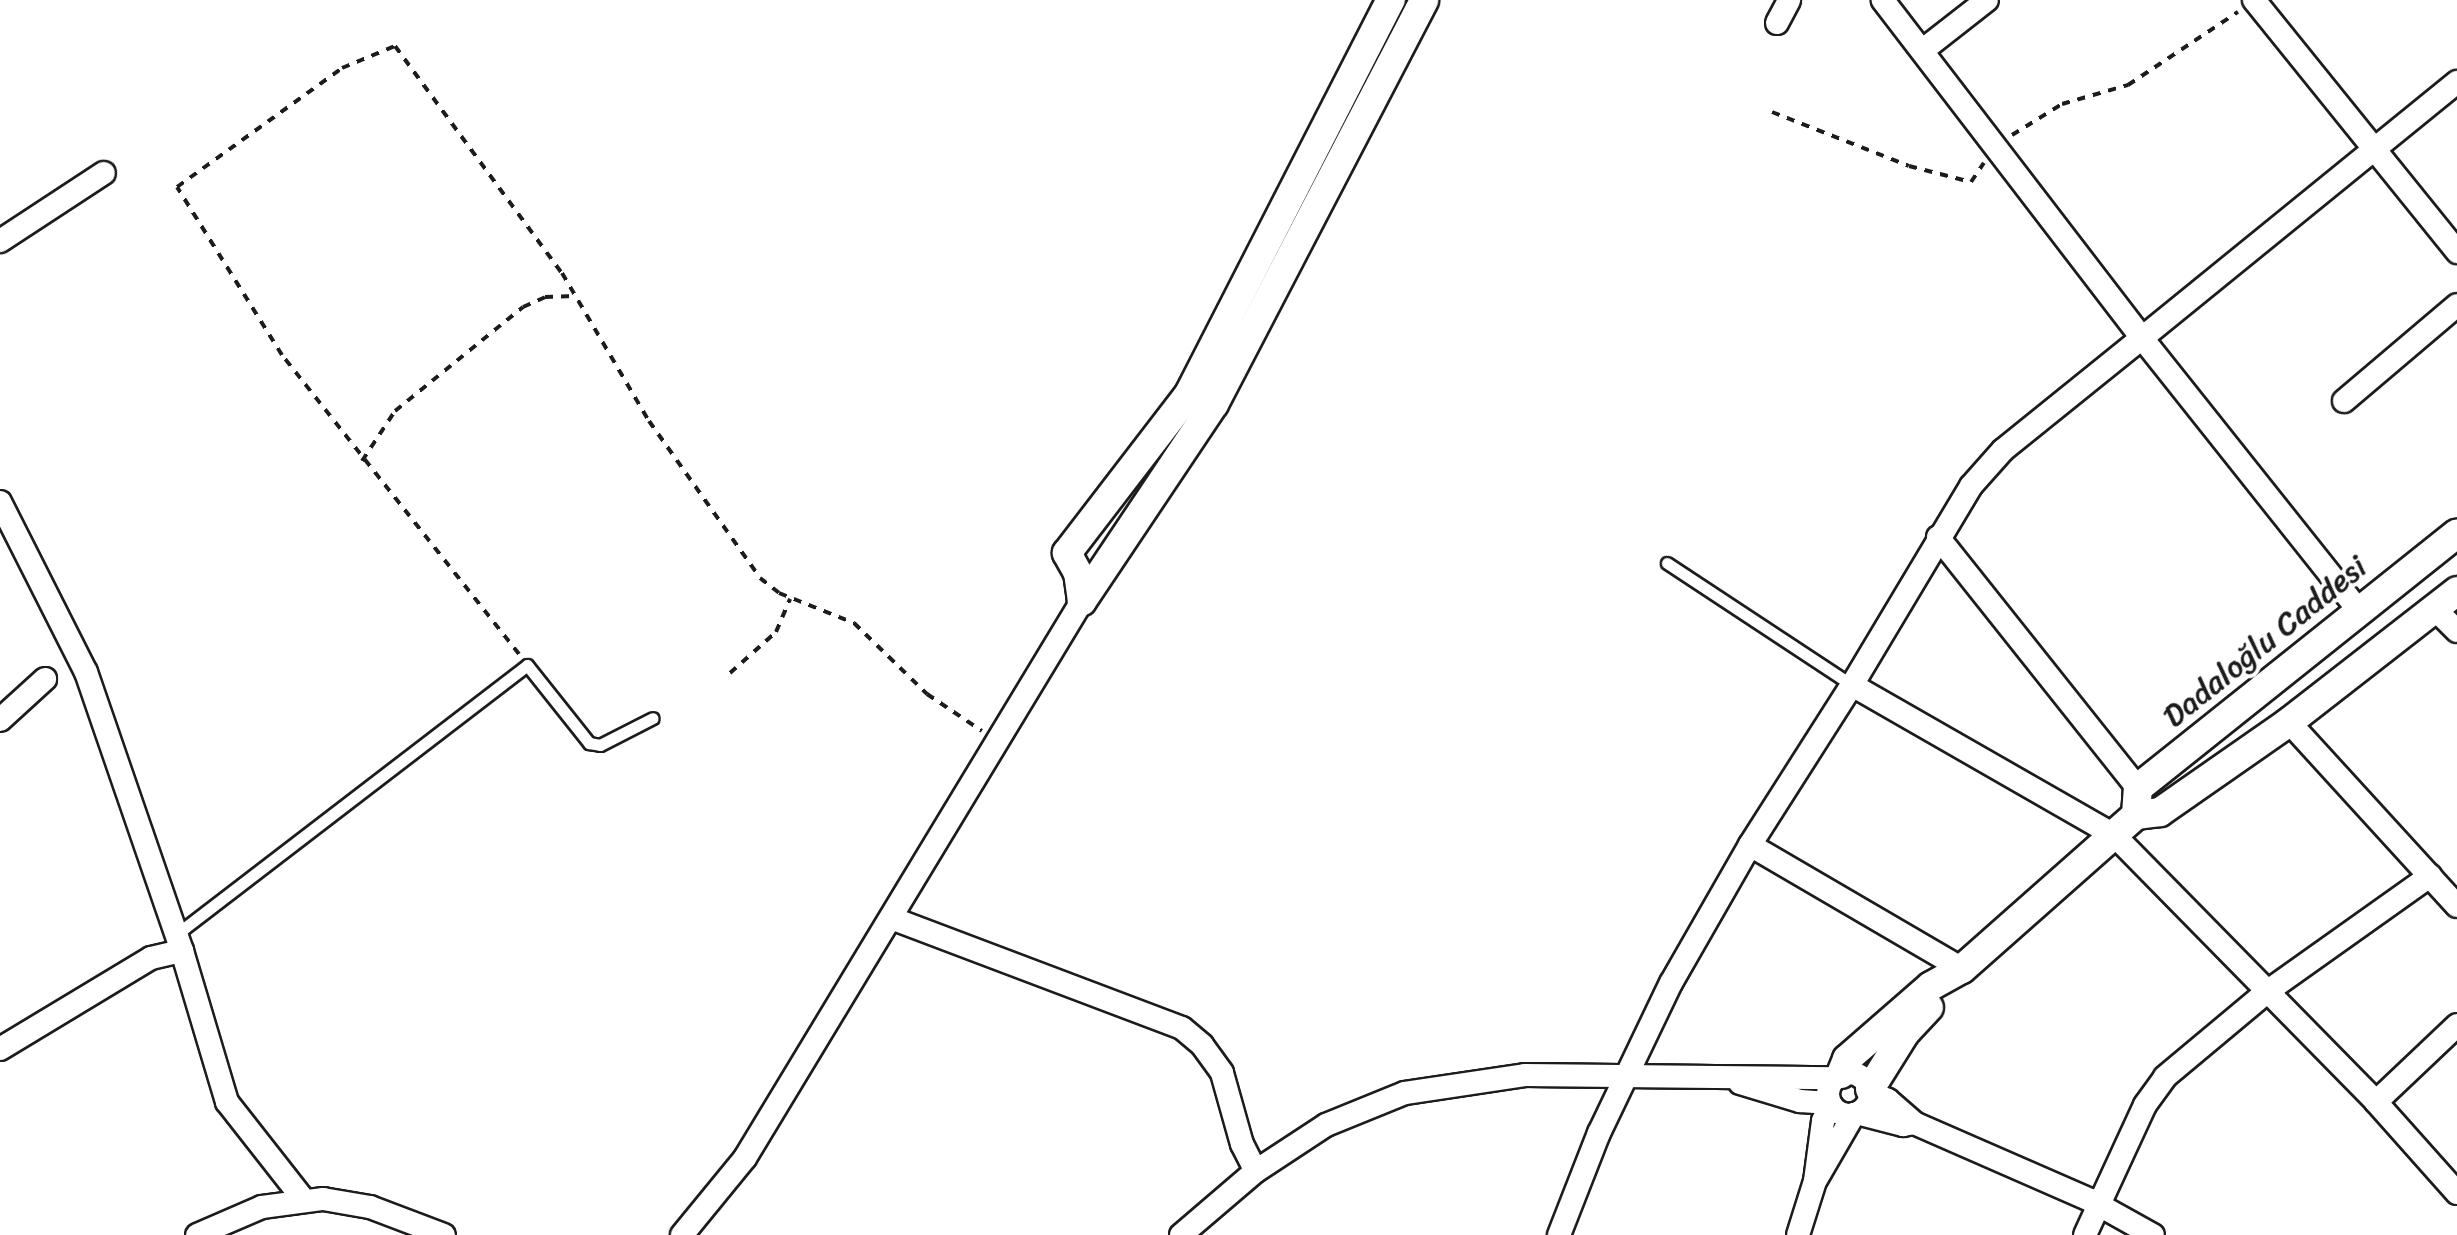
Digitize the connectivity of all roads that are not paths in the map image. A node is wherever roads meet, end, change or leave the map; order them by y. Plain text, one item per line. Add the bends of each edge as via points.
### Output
1 (1392, 0) edge
2 (1424, 0) edge
3 (1789, 0) edge
4 (1883, 0) edge
5 (1987, 0) edge
6 (2254, 0) edge
7 (1777, 23) dead end
8 (1924, 50) junction
9 (2457, 82) edge
10 (2376, 149) junction
11 (104, 173) dead end
12 (0, 241) edge
13 (2457, 252) edge
14 (2457, 305) edge
15 (2142, 338) junction
16 (2344, 401) dead end
17 (0, 502) edge
18 (2457, 533) edge
19 (1938, 537) junction
20 (1666, 563) dead end
21 (2446, 600) edge
22 (1082, 602) junction
23 (2360, 612) junction
24 (2457, 631) edge
25 (45, 680) dead end
26 (1852, 685) junction
27 (653, 718) dead end
28 (0, 720) edge
29 (2289, 722) junction
30 (2137, 802) junction
31 (2114, 835) junction
32 (1750, 845) junction
33 (2430, 876) junction
34 (2457, 906) edge
35 (890, 918) junction
36 (180, 942) junction
37 (1956, 974) junction
38 (2268, 991) junction
39 (2457, 1025) edge
40 (0, 1049) edge
41 (1628, 1074) junction
42 (1838, 1076) junction
43 (1732, 1080) junction
44 (2376, 1102) junction
45 (1863, 1103) junction
46 (1831, 1104) junction
47 (1256, 1171) junction
48 (1815, 1181) junction
49 (2457, 1193) edge
50 (303, 1200) junction
51 (2100, 1206) junction
52 (197, 1235) edge
53 (444, 1235) edge
54 (682, 1235) edge
55 (1181, 1235) edge
56 (1559, 1235) edge
57 (1798, 1235) edge
58 (2085, 1235) edge
59 (2153, 1235) edge

1 - 22 street via 1190,394 1068,553
2 - 22 street via 1214,404
3 - 7 street
4 - 8 street
5 - 8 street
6 - 10 street
8 - 15 street
9 - 10 street
10 - 13 street
10 - 15 street
11 - 12 street
14 - 16 street
15 - 19 street via 2003,450
15 - 23 street
17 - 36 street via 86,672
18 - 23 street, Dadaloğlu Caddesi
19 - 26 street
19 - 30 street
20 - 26 lane
21 - 24 street
21 - 29 street, Dadaloğlu Caddesi
22 - 35 street
23 - 30 street, Dadaloğlu Caddesi
25 - 28 street
26 - 31 street
26 - 32 street
27 - 36 lane via 589,744 527,665
29 - 30 street, Dadaloğlu Caddesi via 2160,812
29 - 33 street
30 - 31 street, Dadaloğlu Caddesi
31 - 37 street, Dadaloğlu Caddesi
31 - 38 street
32 - 37 street
32 - 41 street
33 - 34 street
33 - 38 street
35 - 47 street via 1182,1028 1222,1074
35 - 54 street via 744,1158
36 - 40 street
36 - 50 street via 227,1102
37 - 42 street, Dadaloğlu Caddesi via 1931,986 1848,1058
37 - 45 street, Dadaloğlu Caddesi via 1905,1034
38 - 44 street
38 - 51 street via 2154,1090
39 - 44 street
41 - 43 street
41 - 47 street via 1486,1078 1405,1093 1346,1114
41 - 56 street
42 - 43 street
42 - 45 street via 1862,1077
42 - 46 street via 1828,1091
43 - 46 street
44 - 49 street
45 - 46 street via 1843,1114
45 - 48 street
45 - 51 street
46 - 48 street
47 - 55 street
48 - 57 street
50 - 52 street via 262,1207
50 - 53 street via 370,1206
51 - 58 street
51 - 59 street

